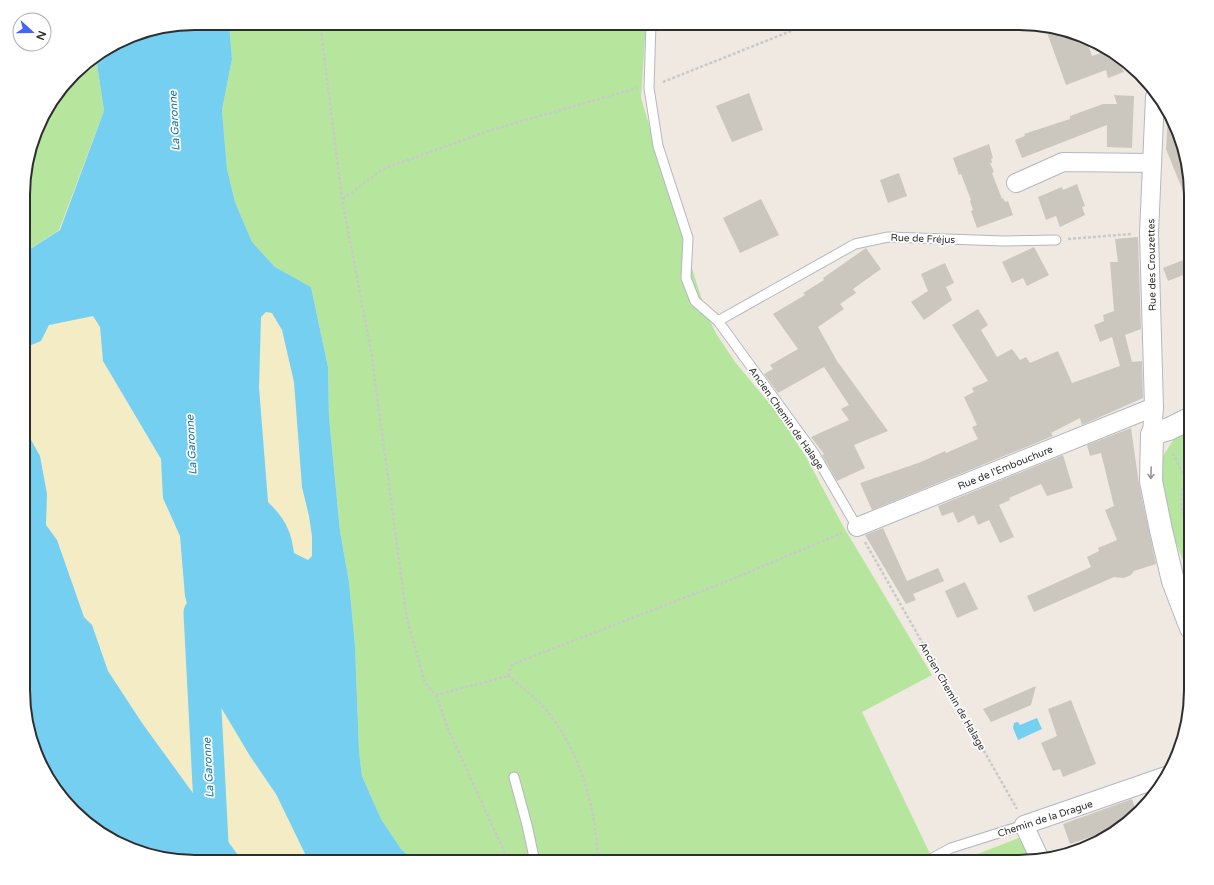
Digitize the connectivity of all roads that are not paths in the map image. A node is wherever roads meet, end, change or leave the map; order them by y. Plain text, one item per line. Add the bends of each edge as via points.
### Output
1 (651, 30) edge
2 (1155, 101) edge
3 (1152, 163) junction
4 (1016, 183) dead end
5 (1056, 240) road end
6 (718, 321) junction
7 (1154, 406) junction
8 (1184, 421) edge
9 (1161, 432) junction
10 (857, 527) joint
11 (1184, 610) edge
12 (514, 777) dead end
13 (1158, 779) edge
14 (1024, 825) junction
15 (1038, 854) edge
16 (533, 855) edge
17 (938, 855) edge

1 - 6 lane, Ancien Chemin de Halage via 649,88 658,146 688,238 686,278 695,301
2 - 3 street, Rue des Crouzettes
3 - 4 street via 1063,162
3 - 7 street, Rue des Crouzettes via 1149,233
5 - 6 lane, Rue de Fréjus via 888,237 855,244
6 - 10 lane, Ancien Chemin de Halage via 814,453
7 - 9 street, Rue des Crouzettes
7 - 10 street, Rue de l'Embouchure
8 - 9 street
9 -> 11 street via 1151,481 1173,581
12 - 16 lane
13 - 14 street, Chemin de la Drague
14 - 15 street
14 - 17 lane, Chemin de la Drague

